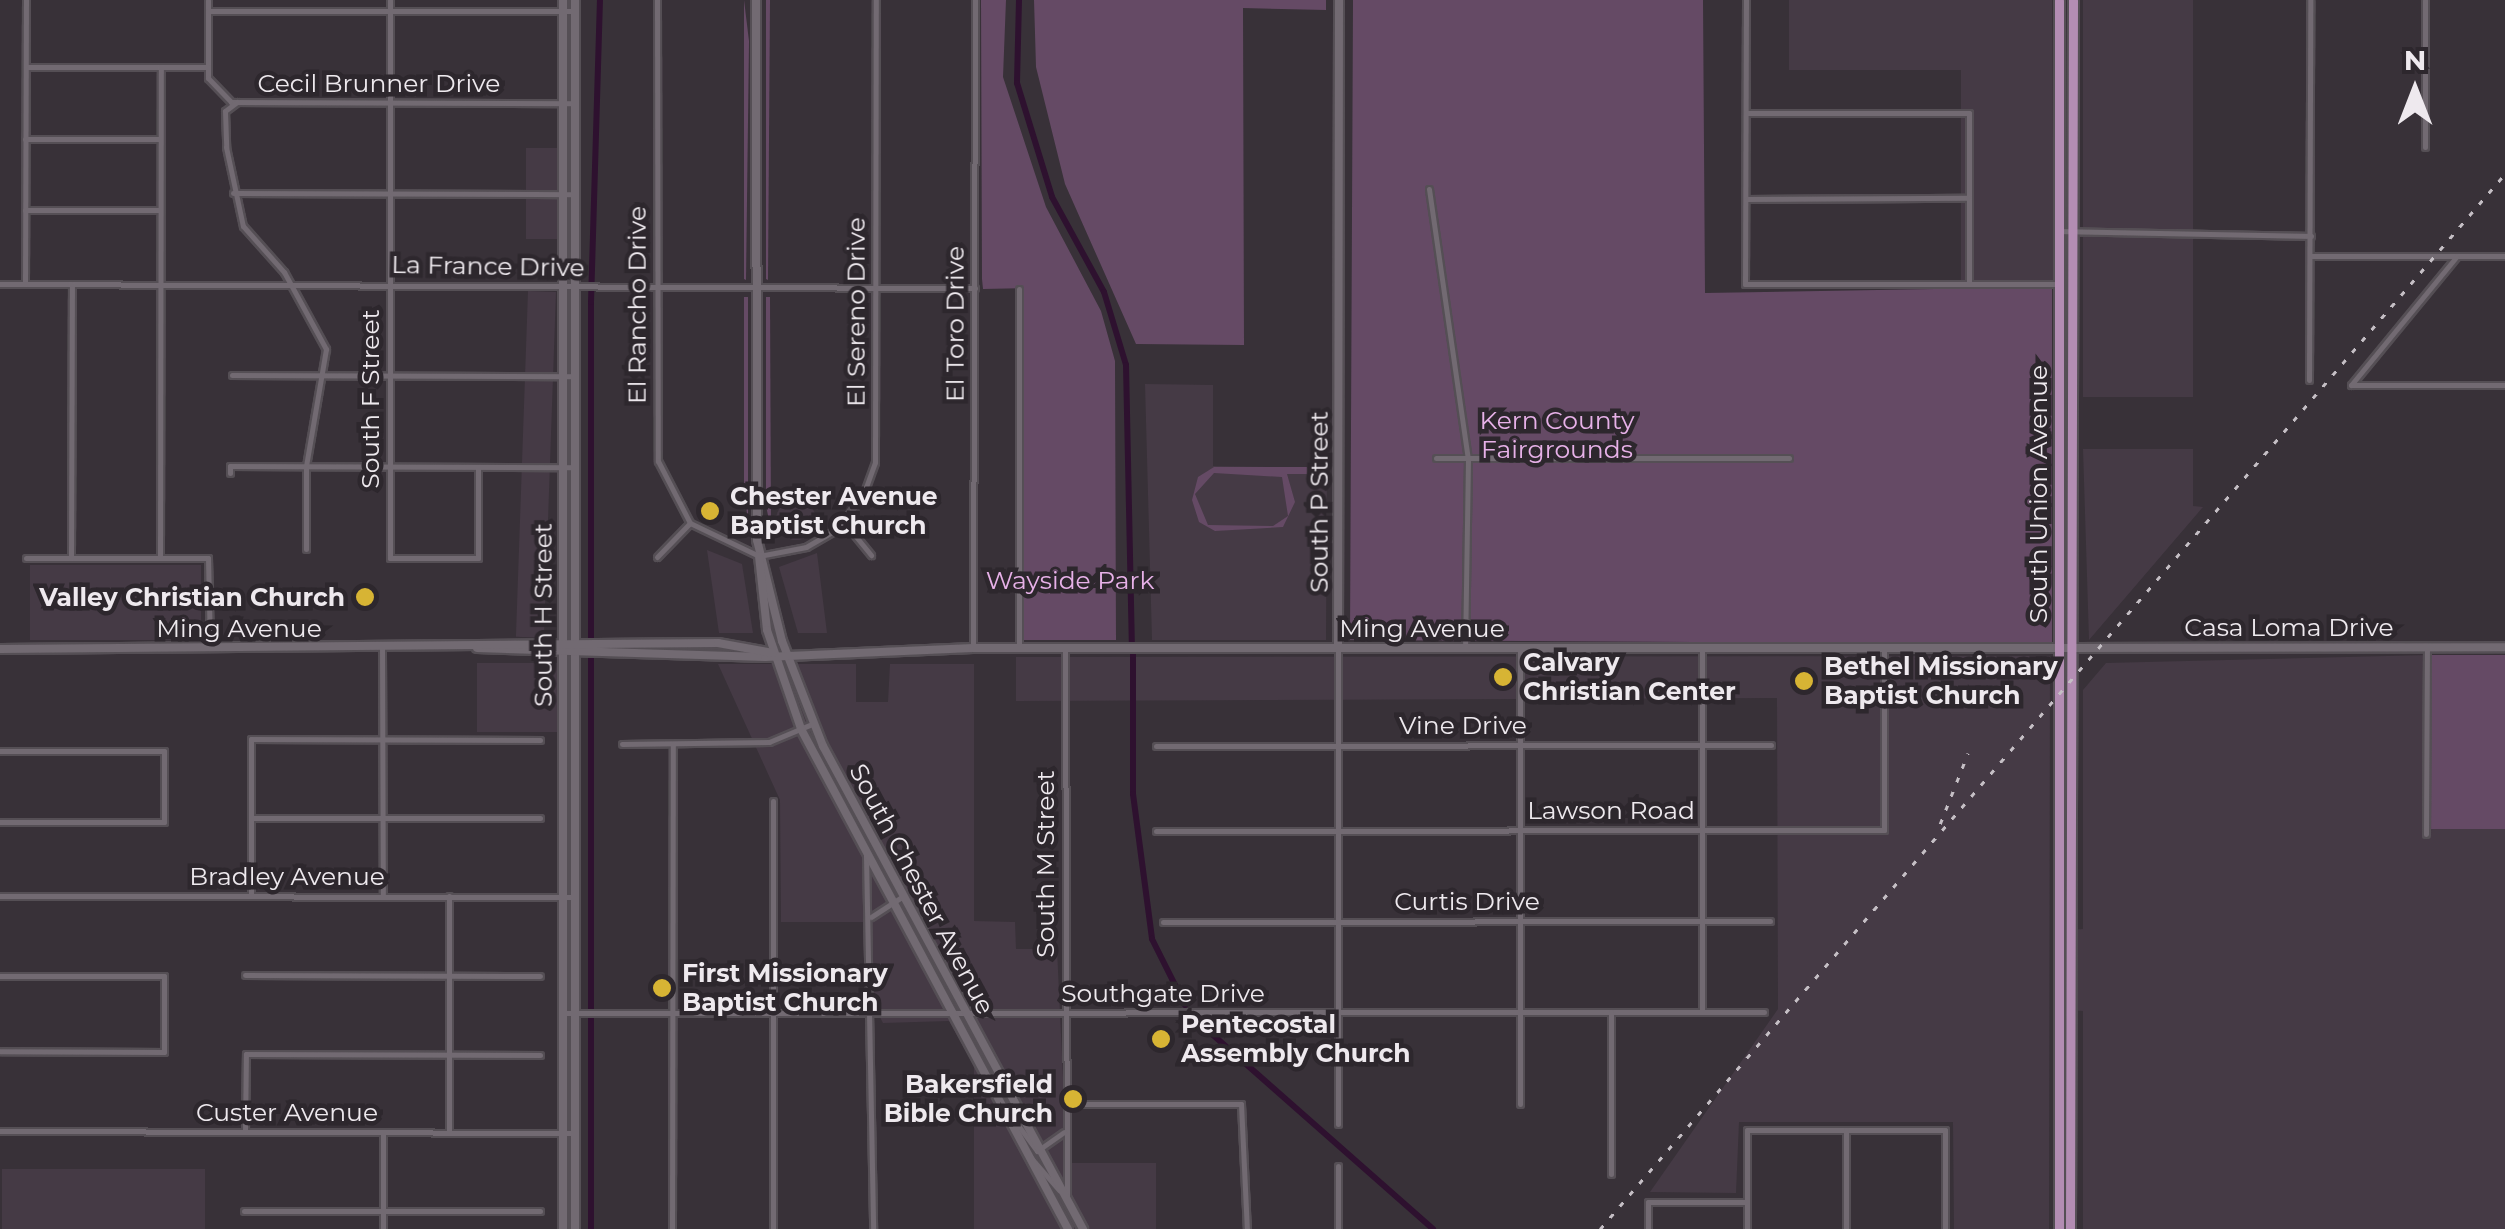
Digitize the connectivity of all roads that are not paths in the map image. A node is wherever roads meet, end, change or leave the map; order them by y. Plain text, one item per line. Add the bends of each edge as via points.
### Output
1 (26, 0) edge
2 (208, 0) edge
3 (390, 0) edge
4 (563, 0) edge
5 (575, 0) edge
6 (657, 0) edge
7 (756, 0) edge
8 (876, 0) edge
9 (975, 0) edge
10 (1339, 0) edge
11 (1746, 0) edge
12 (2059, 0) edge
13 (2073, 0) edge
14 (2310, 0) edge
15 (2426, 0) edge
16 (208, 11) junction
17 (575, 11) junction
18 (390, 12) junction
19 (563, 12) junction
20 (26, 67) junction
21 (160, 67) junction
22 (208, 67) junction
23 (236, 102) junction
24 (576, 102) junction
25 (390, 103) junction
26 (563, 103) junction
27 (1746, 113) junction
28 (26, 138) junction
29 (160, 139) junction
30 (2424, 147) dead end
31 (1429, 189) dead end
32 (232, 193) junction
33 (390, 194) junction
34 (564, 194) junction
35 (575, 194) junction
36 (1969, 198) junction
37 (1746, 199) junction
38 (25, 210) junction
39 (160, 210) junction
40 (2058, 231) junction
41 (2072, 231) junction
42 (2312, 236) junction
43 (2310, 256) junction
44 (2456, 256) junction
45 (2505, 256) edge
46 (0, 284) edge
47 (25, 284) junction
48 (72, 284) junction
49 (160, 284) junction
50 (292, 284) junction
51 (390, 284) junction
52 (1969, 284) junction
53 (2058, 284) junction
54 (562, 285) junction
55 (575, 288) junction
56 (657, 288) junction
57 (756, 288) junction
58 (876, 288) junction
59 (975, 288) junction
60 (1019, 289) dead end
61 (232, 375) dead end
62 (324, 376) junction
63 (390, 376) junction
64 (563, 376) junction
65 (574, 376) junction
66 (2308, 380) dead end
67 (2505, 386) edge
68 (1436, 458) dead end
69 (1789, 458) dead end
70 (1468, 460) junction
71 (306, 466) junction
72 (390, 466) junction
73 (478, 467) junction
74 (562, 467) junction
75 (575, 467) junction
76 (230, 473) dead end
77 (563, 512) junction
78 (844, 522) junction
79 (690, 524) junction
80 (306, 549) dead end
81 (576, 554) junction
82 (760, 556) junction
83 (870, 556) dead end
84 (160, 557) junction
85 (657, 557) dead end
86 (26, 558) dead end
87 (71, 558) junction
88 (562, 643) junction
89 (578, 644) junction
90 (210, 648) junction
91 (382, 648) junction
92 (477, 648) junction
93 (973, 648) junction
94 (1019, 648) junction
95 (1065, 648) junction
96 (1338, 648) junction
97 (1465, 648) junction
98 (1520, 648) junction
99 (1702, 648) junction
100 (1884, 648) junction
101 (2058, 648) junction
102 (2072, 648) junction
103 (2427, 648) junction
104 (2505, 648) edge
105 (0, 649) edge
106 (785, 653) junction
107 (773, 654) junction
108 (562, 655) junction
109 (578, 656) junction
110 (812, 724) junction
111 (801, 728) junction
112 (383, 740) junction
113 (540, 740) dead end
114 (622, 744) dead end
115 (673, 744) junction
116 (1520, 745) junction
117 (1702, 745) junction
118 (1770, 745) dead end
119 (1156, 746) dead end
120 (1338, 746) junction
121 (0, 751) edge
122 (2059, 757) junction
123 (774, 801) dead end
124 (251, 818) junction
125 (383, 818) junction
126 (540, 818) dead end
127 (2070, 821) junction
128 (0, 822) edge
129 (1156, 830) dead end
130 (1338, 830) junction
131 (1520, 830) junction
132 (1702, 830) junction
133 (2059, 833) junction
134 (2426, 834) dead end
135 (866, 852) junction
136 (2070, 895) junction
137 (0, 896) edge
138 (251, 896) junction
139 (383, 896) junction
140 (449, 896) junction
141 (562, 896) junction
142 (575, 896) junction
143 (904, 896) junction
144 (892, 900) junction
145 (2059, 906) junction
146 (1520, 921) junction
147 (1702, 921) junction
148 (1770, 921) dead end
149 (1163, 922) dead end
150 (1338, 922) junction
151 (869, 925) junction
152 (2070, 964) junction
153 (245, 975) dead end
154 (0, 976) edge
155 (449, 976) junction
156 (540, 976) dead end
157 (2059, 980) junction
158 (1338, 1012) junction
159 (1520, 1012) junction
160 (1612, 1012) junction
161 (1702, 1012) junction
162 (1764, 1012) dead end
163 (562, 1013) junction
164 (574, 1013) junction
165 (672, 1013) junction
166 (773, 1013) junction
167 (873, 1013) junction
168 (953, 1013) junction
169 (967, 1013) junction
170 (1065, 1013) junction
171 (2070, 1023) junction
172 (0, 1052) edge
173 (449, 1055) junction
174 (540, 1055) dead end
175 (2065, 1087) junction
176 (1065, 1104) junction
177 (1520, 1104) dead end
178 (1004, 1107) junction
179 (1338, 1124) dead end
180 (1065, 1129) junction
181 (1846, 1130) junction
182 (0, 1132) edge
183 (246, 1132) junction
184 (383, 1132) junction
185 (449, 1132) junction
186 (563, 1132) junction
187 (575, 1132) junction
188 (1042, 1150) junction
189 (1031, 1158) junction
190 (1338, 1166) dead end
191 (1611, 1174) dead end
192 (1064, 1195) junction
193 (1747, 1202) junction
194 (244, 1211) dead end
195 (383, 1211) junction
196 (540, 1211) dead end
197 (1060, 1216) junction
198 (383, 1229) edge
199 (563, 1229) edge
200 (575, 1229) edge
201 (672, 1229) edge
202 (773, 1229) edge
203 (873, 1229) edge
204 (1060, 1229) edge
205 (1068, 1229) edge
206 (1083, 1229) edge
207 (1247, 1229) edge
208 (1338, 1229) edge
209 (1648, 1229) edge
210 (1747, 1229) edge
211 (1846, 1229) edge
212 (1945, 1229) edge
213 (2058, 1229) edge
214 (2070, 1229) edge

1 - 20 street
2 - 16 street
3 - 18 street, South F Street
4 - 19 main road, South H Street
5 - 17 main road, South H Street
6 - 56 street, El Rancho Drive
7 - 57 main road, South Chester Avenue
8 - 58 street, El Sereno Drive
9 - 59 street, El Toro Drive
10 - 96 main road, South P Street
11 - 27 street
12 - 40 main road, South Union Avenue
13 - 41 main road, South Union Avenue
14 - 42 street
15 - 30 street
16 - 18 street
16 - 22 street
17 - 19 street
17 - 24 main road, South H Street
18 - 19 street
18 - 25 street, South F Street
19 - 26 main road, South H Street
20 - 21 street
20 - 28 street
21 - 22 street
21 - 29 street
22 - 23 street, Cecil Brunner Drive via 214,92
23 - 25 street, Cecil Brunner Drive
23 - 32 street via 225,112
24 - 26 street, Cecil Brunner Drive
24 - 35 main road, South H Street
25 - 26 street, Cecil Brunner Drive
25 - 33 street, South F Street
26 - 34 main road, South H Street
27 - 36 street via 1969,113
27 - 37 street
28 - 29 street
28 - 38 street
29 - 39 street
31 - 70 street
32 - 33 street
32 - 50 street via 243,226
33 - 34 street
33 - 51 street, South F Street
34 - 35 street
34 - 54 main road, South H Street
35 - 55 main road, South H Street
36 - 37 street
36 - 52 street
37 - 52 street via 1746,284
38 - 39 street
38 - 47 street
39 - 49 street
40 - 41 street
40 - 53 main road, South Union Avenue
41 - 42 street
41 - 102 main road, South Union Avenue
42 - 43 street
43 - 44 street
43 - 66 street
44 - 45 street
44 - 67 street via 2351,385
46 - 47 street, La France Drive
47 - 48 street, La France Drive
48 - 49 street, La France Drive
48 - 87 street
49 - 50 street, La France Drive
49 - 84 street
50 - 51 street, La France Drive
50 - 62 street via 322,328
51 - 54 street, La France Drive
51 - 63 street, South F Street
52 - 53 street
53 - 101 main road, South Union Avenue
54 - 55 street, La France Drive
54 - 64 main road, South H Street
55 - 56 street, La France Drive
55 - 65 main road, South H Street
56 - 57 street, La France Drive
56 - 79 street, El Rancho Drive via 658,462
57 - 58 street, La France Drive
57 - 82 main road, South Chester Avenue
58 - 59 street, La France Drive
58 - 78 street, El Sereno Drive via 874,462
59 - 93 street, El Toro Drive
60 - 94 street
61 - 62 street
62 - 63 street
62 - 71 street
63 - 64 street
63 - 72 street, South F Street
64 - 65 street
64 - 74 main road, South H Street
65 - 75 main road, South H Street
68 - 70 street
69 - 70 street
70 - 97 street
71 - 72 street
71 - 76 street via 230,466
71 - 80 street
72 - 73 street
72 - 73 street, South F Street via 390,558 478,558
73 - 74 street
74 - 75 street
74 - 77 main road, South H Street
75 - 81 main road, South H Street
77 - 81 main road
77 - 88 main road, South H Street
78 - 82 street via 806,548
78 - 83 street
79 - 82 street
79 - 85 street
81 - 89 main road, South H Street
82 - 106 main road, South Chester Avenue
82 - 107 main road, South Chester Avenue
84 - 87 street
84 - 90 street via 208,558
86 - 87 street
88 - 89 main road, Ming Avenue
88 - 92 main road, Ming Avenue
88 - 108 main road, South H Street
89 - 107 main road, Ming Avenue via 759,644
89 - 109 main road, South H Street
90 - 91 main road, Ming Avenue
90 - 105 main road, Ming Avenue
91 - 92 main road, Ming Avenue
91 - 112 street
92 - 108 main road, Ming Avenue
93 - 94 main road, Ming Avenue
93 - 106 main road, Ming Avenue
94 - 95 main road, Ming Avenue
95 - 96 main road, Ming Avenue
95 - 170 street, South M Street
96 - 97 main road, Ming Avenue
96 - 120 street, South P Street
97 - 98 main road, Ming Avenue
98 - 99 main road, Ming Avenue
98 - 116 street
99 - 100 main road, Ming Avenue
99 - 117 street
100 - 101 main road, Ming Avenue
100 - 132 street, Lawson Road via 1884,830
101 - 102 main road, Ming Avenue
101 - 122 main road, South Union Avenue
102 - 103 main road, Casa Loma Drive
102 - 127 main road, South Union Avenue
103 - 104 main road, Casa Loma Drive
103 - 134 street
106 - 107 main road, Ming Avenue
106 - 110 main road, South Chester Avenue
107 - 109 main road, Ming Avenue
107 - 111 main road, South Chester Avenue
108 - 109 main road, Ming Avenue
108 - 141 main road, South H Street
109 - 142 main road, South H Street
110 - 111 street
110 - 143 main road, South Chester Avenue
111 - 115 street via 769,742
111 - 135 main road, South Chester Avenue
112 - 113 street
112 - 124 street via 251,740
112 - 125 street
114 - 115 street
115 - 165 street
116 - 117 street, Vine Drive
116 - 120 street, Vine Drive
116 - 131 street
117 - 118 street, Vine Drive
117 - 132 street
119 - 120 street, Vine Drive
120 - 130 street, South P Street
121 - 128 street via 164,751 164,822
122 - 127 main road
122 - 133 main road, South Union Avenue
123 - 166 street
124 - 125 street
124 - 138 street
125 - 126 street
125 - 139 street
127 - 136 main road, South Union Avenue
129 - 130 street, Lawson Road
130 - 131 street, Lawson Road
130 - 150 street, South P Street
131 - 132 street, Lawson Road
131 - 146 street
132 - 147 street
133 - 136 main road
133 - 145 main road, South Union Avenue
135 - 144 main road, South Chester Avenue
135 - 151 street
136 - 152 main road, South Union Avenue
137 - 138 street, Bradley Avenue
138 - 139 street, Bradley Avenue
139 - 140 street, Bradley Avenue
140 - 141 street, Bradley Avenue
140 - 155 street
141 - 142 street, Bradley Avenue
141 - 163 main road, South H Street
142 - 164 main road, South H Street
143 - 144 street
143 - 169 main road, South Chester Avenue
144 - 151 street
144 - 168 main road, South Chester Avenue
145 - 152 main road
145 - 157 main road, South Union Avenue
146 - 147 street, Curtis Drive
146 - 150 street, Curtis Drive
146 - 159 street
147 - 148 street, Curtis Drive
147 - 161 street
149 - 150 street, Curtis Drive
150 - 158 street, South P Street
151 - 167 street
152 - 171 main road, South Union Avenue
153 - 155 street
154 - 172 street via 164,976 164,1052
155 - 156 street
155 - 173 street
157 - 171 main road
157 - 175 main road, South Union Avenue
158 - 159 street, Southgate Drive
158 - 170 street, Southgate Drive
158 - 179 street, South P Street
159 - 160 street, Southgate Drive
159 - 177 street
160 - 161 street, Southgate Drive
160 - 191 street
161 - 162 street, Southgate Drive
163 - 164 street, Southgate Drive
163 - 186 main road, South H Street
164 - 165 street, Southgate Drive
164 - 187 main road, South H Street
165 - 166 street, Southgate Drive
165 - 201 street
166 - 167 street, Southgate Drive
166 - 202 street
167 - 168 street, Southgate Drive
167 - 203 street
168 - 169 street, Southgate Drive
168 - 178 main road, South Chester Avenue
169 - 170 street, Southgate Drive
169 - 188 main road, South Chester Avenue
170 - 176 street, South M Street
171 - 175 main road, South Union Avenue
173 - 174 street
173 - 183 street via 246,1054
173 - 185 street
175 - 213 main road, South Union Avenue
175 - 214 main road
176 - 180 street, South M Street
176 - 207 street via 1244,1108
178 - 188 street
178 - 189 main road, South Chester Avenue
180 - 188 street
180 - 192 street, South M Street
181 - 193 street via 1747,1130
181 - 211 street
181 - 212 street via 1945,1130
182 - 183 street, Custer Avenue
183 - 184 street, Custer Avenue
184 - 185 street, Custer Avenue
184 - 195 street
185 - 186 street, Custer Avenue
186 - 187 street, Custer Avenue
186 - 199 main road, South H Street
187 - 200 main road, South H Street
188 - 192 main road, South Chester Avenue
189 - 192 street
189 - 197 main road, South Chester Avenue
190 - 208 street
192 - 206 main road, South Chester Avenue
193 - 209 street via 1648,1202
193 - 210 street
194 - 195 street
195 - 196 street
195 - 198 street
197 - 204 street
197 - 205 main road, South Chester Avenue

